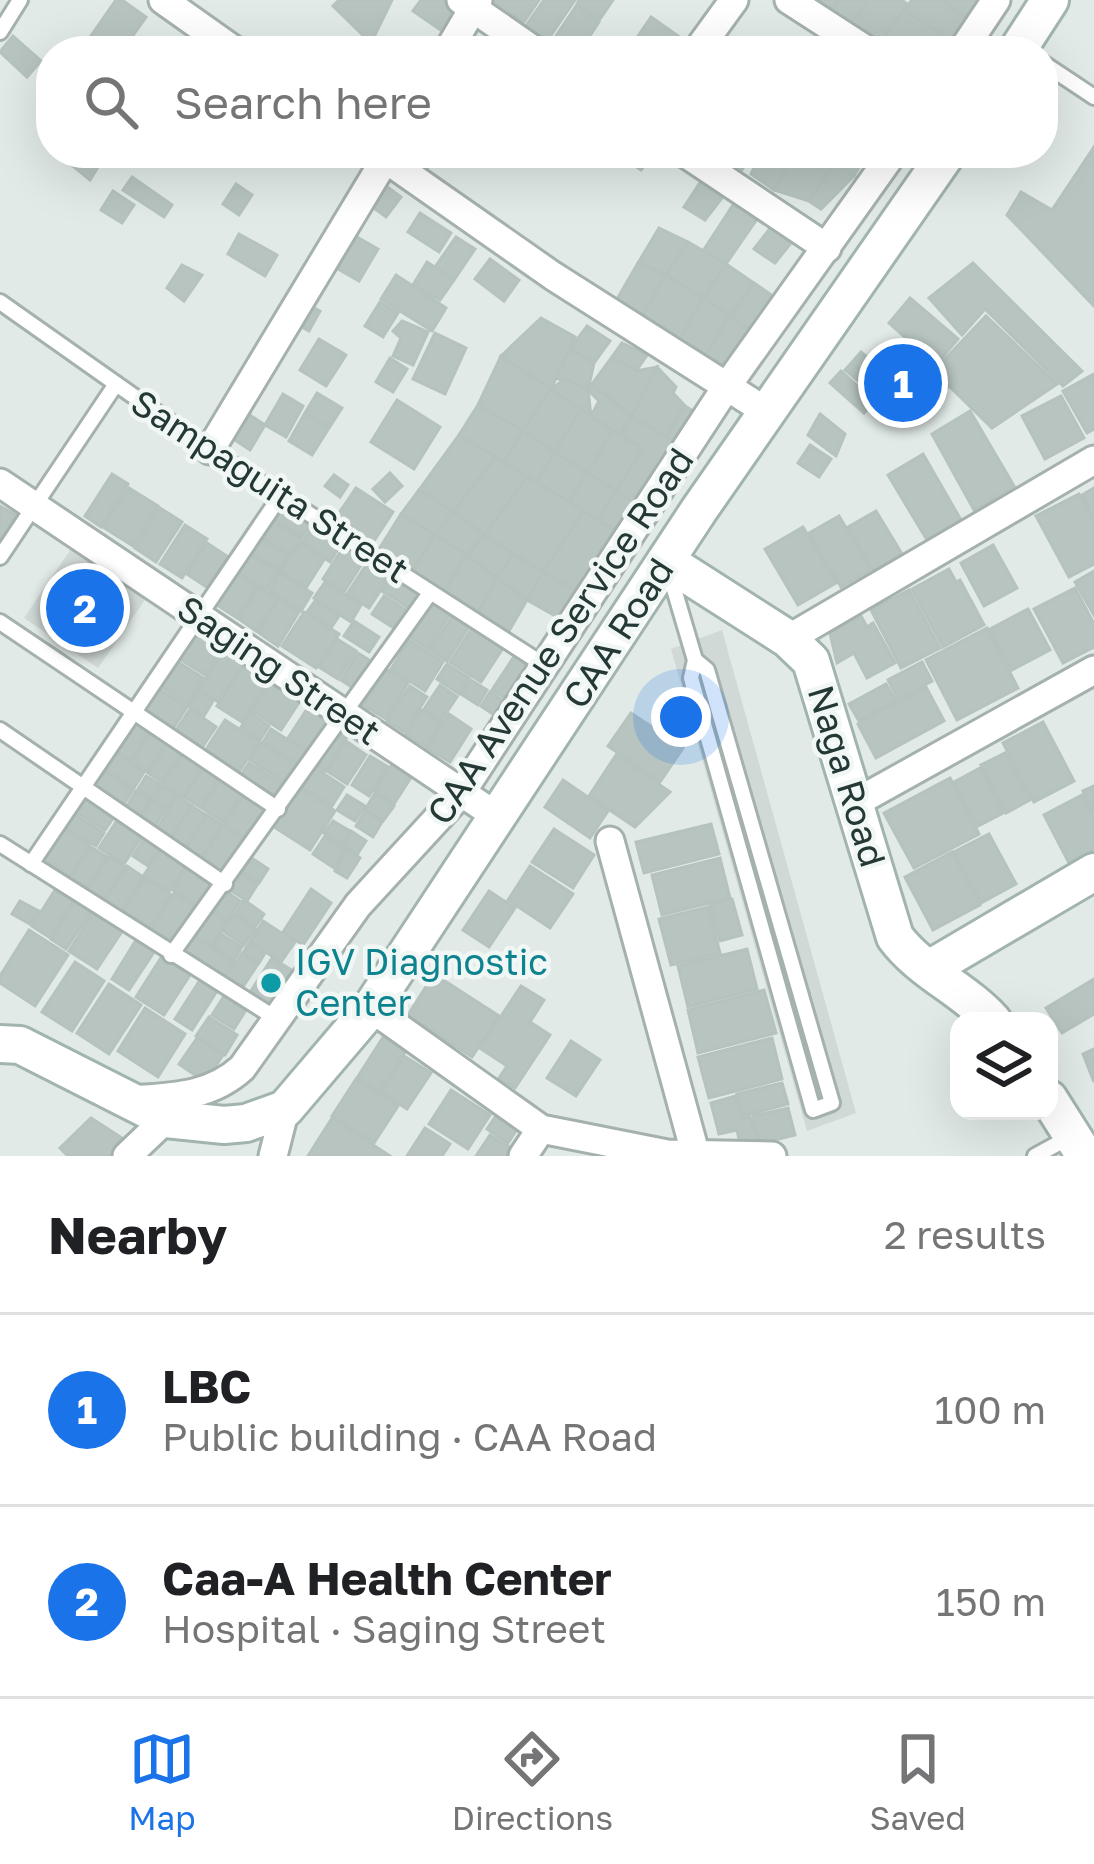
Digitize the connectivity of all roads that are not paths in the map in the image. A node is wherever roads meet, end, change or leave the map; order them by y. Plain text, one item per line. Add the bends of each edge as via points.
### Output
1 (20, 0) edge
2 (163, 0) edge
3 (734, 0) edge
4 (789, 0) edge
5 (996, 0) edge
6 (1050, 0) edge
7 (471, 3) edge
8 (0, 32) edge
9 (214, 36) edge
10 (455, 36) edge
11 (515, 36) edge
12 (708, 36) edge
13 (845, 36) edge
14 (972, 36) edge
15 (1034, 36) edge
16 (1058, 74) edge
17 (1094, 98) edge
18 (376, 168) edge
19 (402, 168) edge
20 (707, 168) edge
21 (883, 168) edge
22 (937, 168) edge
23 (827, 248) junction
24 (0, 302) edge
25 (116, 384) junction
26 (727, 386) junction
27 (767, 412) junction
28 (210, 450) junction
29 (1094, 460) edge
30 (0, 483) edge
31 (281, 495) junction
32 (34, 506) junction
33 (0, 557) edge
34 (665, 561) junction
35 (430, 593) junction
36 (198, 617) junction
37 (0, 622) edge
38 (788, 639) junction
39 (694, 661) junction
40 (544, 665) junction
41 (1094, 670) edge
42 (133, 713) junction
43 (345, 714) junction
44 (0, 730) edge
45 (84, 788) junction
46 (461, 793) junction
47 (855, 803) junction
48 (278, 809) junction
49 (498, 817) junction
50 (610, 841) dead end
51 (0, 844) edge
52 (31, 864) junction
53 (763, 864) junction
54 (745, 869) junction
55 (1094, 872) edge
56 (225, 884) junction
57 (171, 955) junction
58 (929, 969) junction
59 (371, 1008) junction
60 (982, 1012) edge
61 (277, 1019) junction
62 (0, 1045) edge
63 (819, 1061) junction
64 (801, 1067) junction
65 (129, 1100) junction
66 (285, 1109) junction
67 (1058, 1113) edge
68 (166, 1119) junction
69 (541, 1130) junction
70 (1079, 1146) edge
71 (127, 1156) edge
72 (273, 1156) edge
73 (523, 1156) edge
74 (696, 1156) edge
75 (772, 1156) edge
76 (1035, 1156) edge

1 - 8 lane
2 - 9 street
3 - 12 street
4 - 13 street
5 - 14 street
6 - 15 main road
7 - 10 street
7 - 11 street
16 - 17 lane
18 - 28 street
19 - 26 street
20 - 23 street
21 - 23 street, CAA Avenue Service Road
22 - 27 main road, CAA Road
23 - 26 street, CAA Avenue Service Road
24 - 25 lane, Sampaguita Street
25 - 28 lane, Sampaguita Street
25 - 32 lane
26 - 27 street
26 - 40 street, CAA Avenue Service Road
27 - 34 main road, CAA Road
28 - 31 lane, Sampaguita Street
29 - 38 street
30 - 32 street, Saging Street
31 - 35 lane, Sampaguita Street
31 - 36 lane
32 - 33 lane
32 - 36 street, Saging Street
34 - 38 main road, Naga Road
34 - 39 lane
34 - 49 main road, CAA Road
35 - 40 lane, Sampaguita Street
35 - 43 lane
36 - 42 lane
36 - 43 street, Saging Street
37 - 42 lane
38 - 47 main road, Naga Road via 818,676
39 - 53 lane via 707,670
39 - 54 lane via 691,678
40 - 46 street, CAA Avenue Service Road
41 - 47 street
42 - 45 lane
42 - 48 lane
43 - 46 street, Saging Street
43 - 48 lane
44 - 45 lane
45 - 52 lane
45 - 56 lane
46 - 49 street, Saging Street
46 - 61 street, CAA Avenue Service Road via 358,905
47 - 58 main road, Naga Road via 895,938
48 - 56 lane
49 - 59 main road, CAA Road
50 - 74 street
51 - 52 lane
52 - 57 lane
53 - 54 lane
53 - 63 lane
54 - 64 lane
55 - 58 main road
56 - 57 lane
57 - 61 lane
58 - 60 main road, Naga Road
59 - 66 main road, CAA Road
59 - 69 street
61 - 65 street, CAA Avenue Service Road via 223,1085
62 - 65 main road via 20,1045
63 - 64 lane
63 - 64 lane via 832,1103 813,1110
65 - 68 main road
66 - 68 main road via 246,1123
66 - 72 street
67 - 70 main road
68 - 71 street
69 - 73 street
69 - 74 street
70 - 76 lane
74 - 75 street

